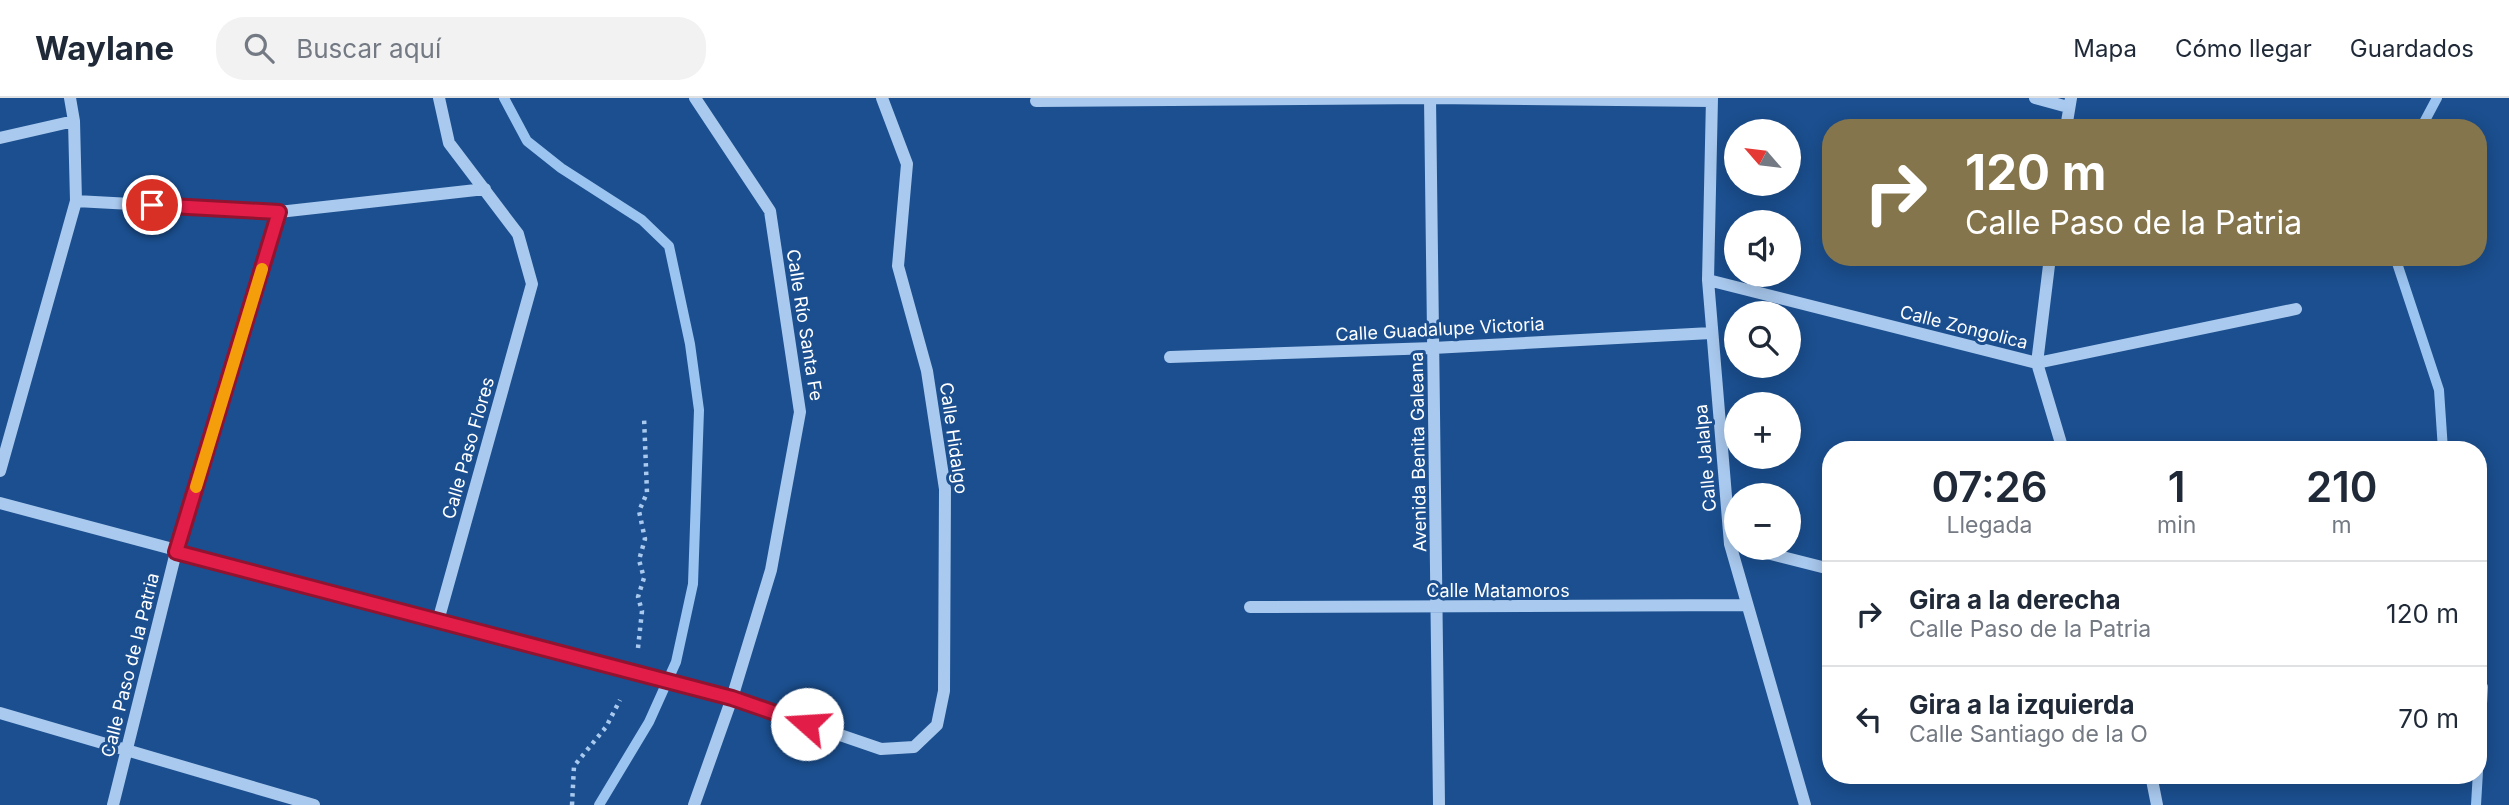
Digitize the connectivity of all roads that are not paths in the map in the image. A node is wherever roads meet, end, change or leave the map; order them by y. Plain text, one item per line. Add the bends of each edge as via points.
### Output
1 (70, 98) edge
2 (439, 98) edge
3 (695, 98) edge
4 (882, 98) edge
5 (1430, 98) edge
6 (2035, 98) edge
7 (1712, 100) edge
8 (1037, 101) dead end
9 (2070, 103) edge
10 (74, 121) junction
11 (0, 138) edge
12 (485, 189) junction
13 (76, 201) junction
14 (279, 212) junction
15 (2049, 266) edge
16 (1708, 280) junction
17 (2297, 309) dead end
18 (1711, 333) junction
19 (1433, 348) junction
20 (1170, 358) dead end
21 (2037, 363) junction
22 (2060, 441) edge
23 (0, 471) edge
24 (1727, 483) edge
25 (0, 503) edge
26 (176, 552) junction
27 (1736, 560) edge
28 (1794, 560) edge
29 (1822, 567) edge
30 (1746, 605) junction
31 (1250, 607) dead end
32 (1438, 608) junction
33 (438, 621) junction
34 (732, 698) junction
35 (0, 713) edge
36 (127, 749) junction
37 (2153, 784) edge
38 (113, 805) edge
39 (314, 805) edge
40 (694, 805) edge
41 (1439, 805) edge
42 (1805, 805) edge
43 (2157, 805) edge

1 - 10 street
2 - 12 street via 449,143
3 - 34 street, Calle Río Santa Fe via 770,211 800,412 771,570
4 - 34 street, Calle Hidalgo via 907,163 898,266 927,371 945,489 944,691 937,725 914,747 881,749
5 - 7 street
5 - 8 street
5 - 19 street, Avenida Benita Galeana
6 - 9 street
7 - 16 street, Calle Jalalpa
10 - 11 street
10 - 13 street
12 - 14 street
12 - 33 street, Calle Paso Flores via 518,234 532,284
13 - 14 street
13 - 23 street
14 - 26 street, Calle Paso de la Patria
15 - 21 street
16 - 18 street, Calle Jalalpa
16 - 21 street, Calle Zongolica
17 - 21 street, Calle Zongolica
18 - 19 street, Calle Guadalupe Victoria
18 - 24 street, Calle Jalalpa
19 - 20 street, Calle Guadalupe Victoria
19 - 32 street, Avenida Benita Galeana
21 - 22 street
25 - 26 street
26 - 33 street
26 - 36 street, Calle Paso de la Patria
27 - 30 street, Calle Jalalpa
28 - 29 street
30 - 32 street, Calle Matamoros
30 - 42 street, Calle Jalalpa
31 - 32 street, Calle Matamoros
32 - 41 street, Avenida Benita Galeana
33 - 34 street
34 - 40 street, Calle Río Santa Fe
35 - 36 street
36 - 38 street, Calle Paso de la Patria
36 - 39 street
37 - 43 street

